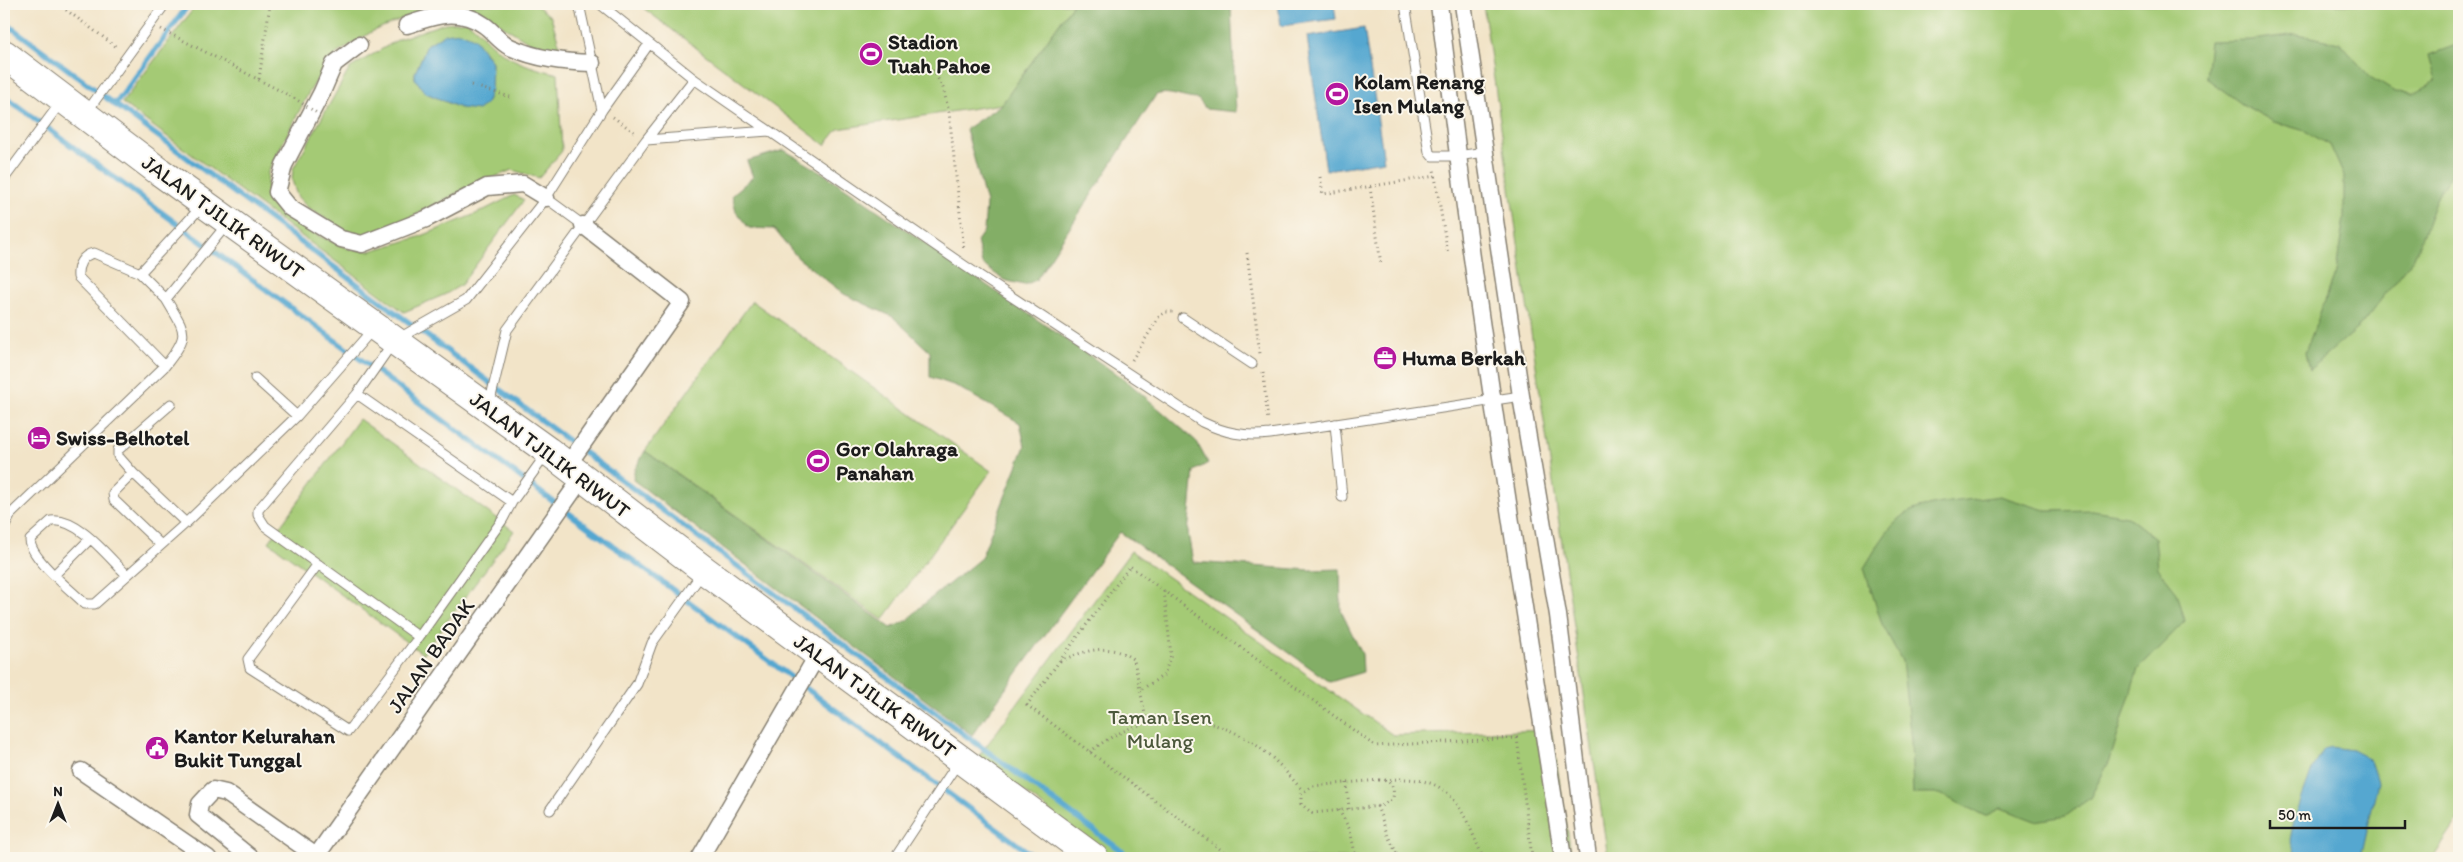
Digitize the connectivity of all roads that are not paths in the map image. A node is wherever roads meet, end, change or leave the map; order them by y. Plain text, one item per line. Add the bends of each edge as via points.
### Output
1 (165, 4) edge
2 (579, 4) edge
3 (600, 4) edge
4 (1405, 4) edge
5 (1439, 4) edge
6 (1462, 4) edge
7 (407, 25) dead end
8 (649, 44) junction
9 (359, 45) dead end
10 (4, 54) edge
11 (592, 63) junction
12 (694, 79) junction
13 (63, 99) junction
14 (602, 110) junction
15 (84, 116) junction
16 (769, 131) junction
17 (646, 140) junction
18 (1485, 152) junction
19 (1457, 156) junction
20 (4, 179) edge
21 (546, 198) junction
22 (205, 204) junction
23 (229, 221) junction
24 (584, 225) junction
25 (140, 274) junction
26 (166, 299) junction
27 (1183, 318) road end
28 (384, 334) junction
29 (1257, 362) road end
30 (165, 366) junction
31 (255, 378) dead end
32 (357, 394) junction
33 (1521, 396) junction
34 (1493, 401) junction
35 (171, 404) dead end
36 (488, 408) junction
37 (297, 416) junction
38 (1335, 424) junction
39 (566, 465) junction
40 (133, 473) junction
41 (1342, 497) dead end
42 (512, 502) junction
43 (186, 523) junction
44 (4, 528) edge
45 (90, 539) junction
46 (160, 544) junction
47 (318, 564) junction
48 (704, 570) junction
49 (55, 574) junction
50 (127, 575) junction
51 (419, 637) junction
52 (818, 654) junction
53 (961, 759) junction
54 (81, 771) dead end
55 (550, 810) dead end
56 (315, 857) edge
57 (208, 858) edge
58 (251, 858) edge
59 (700, 858) edge
60 (895, 858) edge
61 (1094, 858) edge
62 (1563, 858) edge
63 (1588, 858) edge

1 - 15 lane
2 - 11 lane
3 - 8 lane
4 - 19 lane via 1428,149 1432,156
5 - 19 street
6 - 18 street
7 - 11 street via 439,15 461,14 483,24 508,45 525,53 556,62
8 - 12 lane
8 - 14 lane
9 - 21 street via 334,64 284,165 277,192 290,208 341,239 362,244 426,219 487,187 523,184
10 - 13 highway, JALAN TJILIK RIWUT
11 - 14 lane
12 - 16 lane
12 - 17 lane
13 - 15 highway, JALAN TJILIK RIWUT
13 - 20 lane
14 - 21 lane
15 - 22 highway, JALAN TJILIK RIWUT
16 - 17 lane
16 - 38 lane via 965,266 1202,422 1223,432 1248,436
17 - 24 lane
18 - 19 lane
18 - 33 street
19 - 34 street
21 - 24 lane
21 - 28 lane via 466,300
22 - 23 highway, JALAN TJILIK RIWUT
22 - 25 lane
23 - 26 lane
23 - 28 highway, JALAN TJILIK RIWUT
24 - 36 lane via 507,330
24 - 39 street, JALAN BADAK via 682,302
25 - 26 lane
25 - 30 lane via 94,253 79,263 77,270 78,277
26 - 30 lane via 182,326 184,339
27 - 29 lane
28 - 32 lane
28 - 36 highway, JALAN TJILIK RIWUT
28 - 37 lane
30 - 44 lane via 11,514
31 - 37 lane
32 - 42 lane
32 - 47 lane via 258,513 265,526
33 - 34 lane
33 - 63 street via 1558,615
34 - 38 lane
34 - 62 street
35 - 40 lane via 118,450 118,456
36 - 39 highway, JALAN TJILIK RIWUT
37 - 43 lane
38 - 41 lane
39 - 42 lane
39 - 48 highway, JALAN TJILIK RIWUT
39 - 56 street, JALAN BADAK
40 - 43 lane
40 - 46 lane via 114,490 113,498
42 - 51 lane
43 - 46 lane
45 - 49 lane
45 - 49 lane via 81,530 56,520 30,540 34,552
45 - 50 lane
46 - 50 lane
47 - 51 lane
47 - 51 lane via 248,659 250,668 348,731
48 - 52 highway, JALAN TJILIK RIWUT
48 - 55 lane via 652,643 642,676 633,692
49 - 50 lane via 85,604 90,605
52 - 53 highway, JALAN TJILIK RIWUT
52 - 59 street
53 - 60 lane
53 - 61 highway, JALAN TJILIK RIWUT
54 - 57 street
56 - 58 street via 226,793 214,790 200,804 198,816

